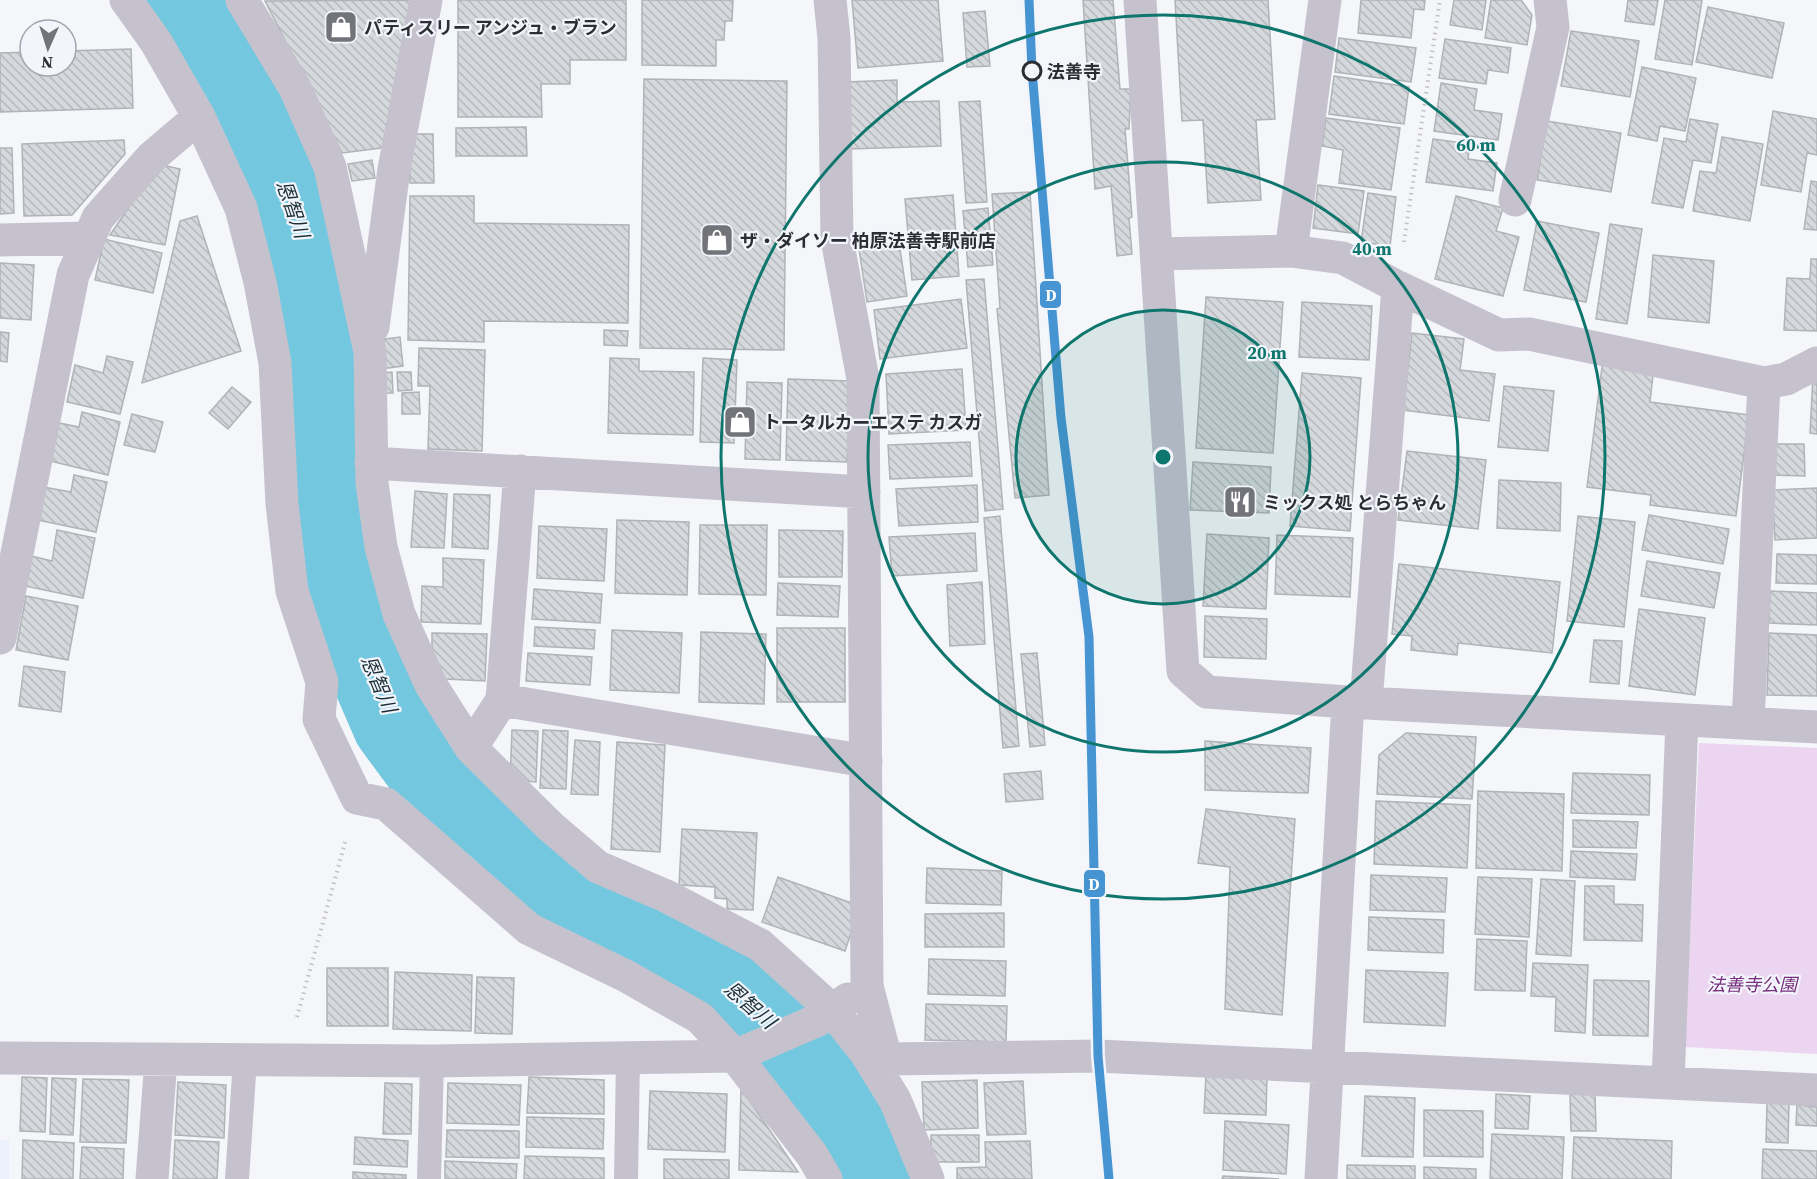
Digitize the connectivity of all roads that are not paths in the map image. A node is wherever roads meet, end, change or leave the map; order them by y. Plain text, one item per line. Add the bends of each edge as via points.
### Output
1 (126, 0) edge
2 (242, 0) edge
3 (426, 0) edge
4 (830, 0) edge
5 (1140, 0) edge
6 (1325, 0) edge
7 (1550, 0) edge
8 (199, 117) junction
9 (1515, 200) dead end
10 (89, 238) junction
11 (0, 240) edge
12 (1291, 251) junction
13 (1156, 254) junction
14 (1398, 287) junction
15 (370, 352) junction
16 (1817, 363) edge
17 (1764, 383) junction
18 (371, 463) junction
19 (520, 471) junction
20 (864, 492) junction
21 (0, 638) edge
22 (502, 700) junction
23 (1357, 703) junction
24 (1682, 720) junction
25 (1748, 723) junction
26 (1817, 727) edge
27 (471, 748) junction
28 (866, 761) junction
29 (867, 986) junction
30 (825, 1015) junction
31 (735, 1056) junction
32 (0, 1058) edge
33 (628, 1058) junction
34 (886, 1059) junction
35 (161, 1060) junction
36 (245, 1060) junction
37 (432, 1061) junction
38 (1328, 1067) junction
39 (1668, 1083) junction
40 (1817, 1090) edge
41 (895, 1100) junction
42 (152, 1179) edge
43 (237, 1179) edge
44 (429, 1179) edge
45 (626, 1179) edge
46 (825, 1179) edge
47 (928, 1179) edge
48 (1321, 1179) edge

1 - 8 street via 156,42
2 - 15 street via 295,88 330,167
3 - 15 street via 394,169
4 - 20 street via 837,239 863,379
5 - 13 street
6 - 12 street
7 - 9 street via 1553,27
8 - 10 street via 152,158 98,218
8 - 31 street via 241,208 260,282 275,363 291,591 322,682 319,719 357,798 386,804 529,929 626,976 700,1018
10 - 11 street
10 - 21 street via 73,275
12 - 13 street
12 - 14 street via 1343,258
13 - 23 street via 1183,671 1207,692
14 - 17 street via 1499,335 1529,334
14 - 23 street
15 - 18 street
16 - 17 street via 1786,379
17 - 25 street
18 - 19 street
18 - 27 street via 381,547 399,614 431,685
19 - 20 street
19 - 22 street
20 - 28 street
22 - 27 street
22 - 28 street
23 - 24 street
23 - 38 street
24 - 25 street
24 - 39 street
25 - 26 street
27 - 30 street via 550,827 598,867 666,896 760,945
28 - 29 street
29 - 30 street
29 - 34 street
30 - 31 street
30 - 41 street via 866,1053
31 - 33 street
31 - 46 street via 812,1155
32 - 35 street
33 - 37 street
33 - 45 lane
34 - 38 street via 1098,1056
34 - 41 street
35 - 36 street
35 - 42 street
36 - 37 street
36 - 43 lane
37 - 44 lane
38 - 39 street
38 - 48 street
39 - 40 street
41 - 47 street

